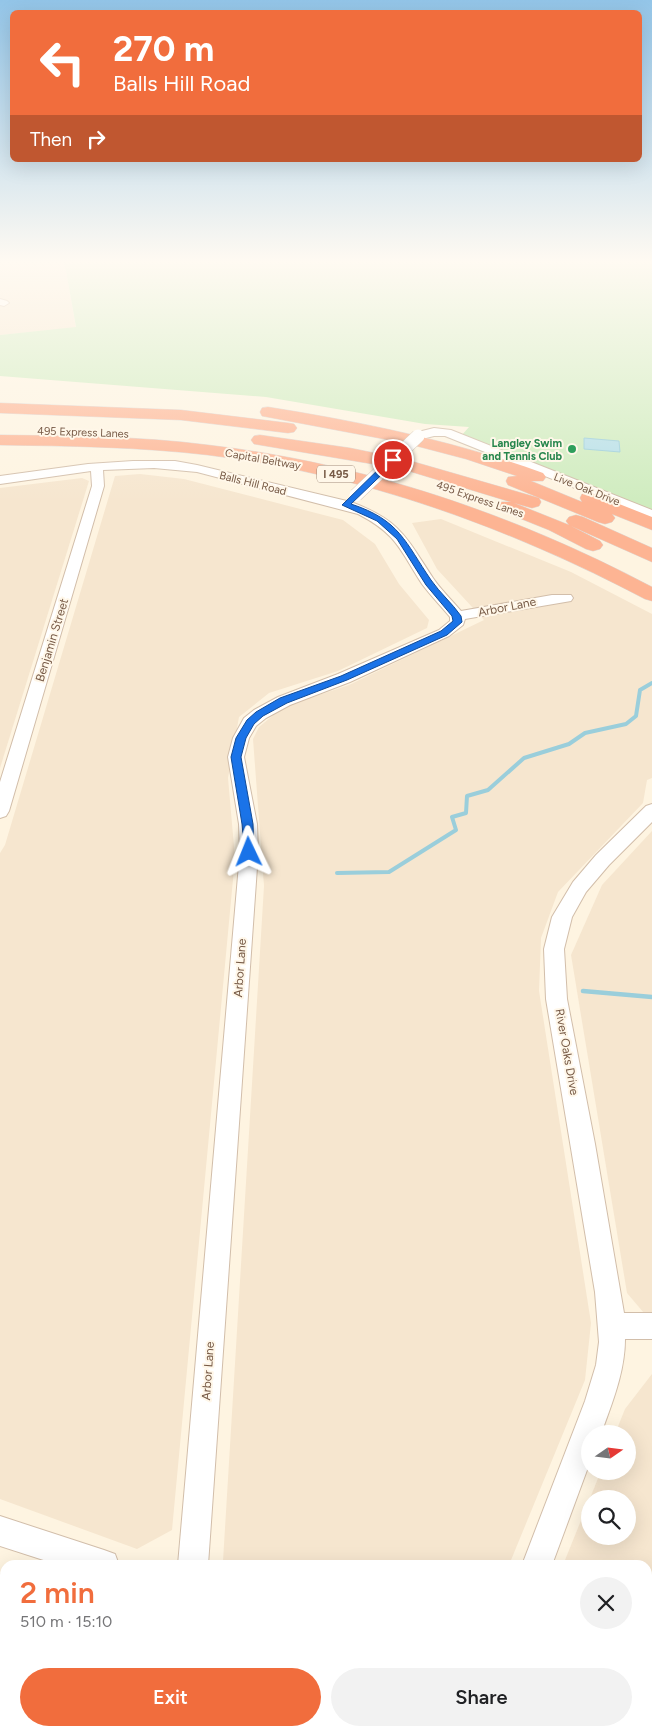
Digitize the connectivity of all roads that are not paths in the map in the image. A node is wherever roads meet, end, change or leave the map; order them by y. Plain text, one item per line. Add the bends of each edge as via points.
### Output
1 (0, 395) edge
2 (0, 399) edge
3 (58, 400) junction
4 (120, 402) junction
5 (0, 408) edge
6 (0, 422) edge
7 (0, 429) edge
8 (351, 437) junction
9 (0, 440) edge
10 (97, 468) junction
11 (0, 480) edge
12 (351, 500) junction
13 (652, 515) edge
14 (552, 517) junction
15 (652, 524) edge
16 (652, 538) edge
17 (652, 556) edge
18 (652, 561) edge
19 (652, 568) edge
20 (652, 575) edge
21 (652, 595) edge
22 (566, 598) dead end
23 (457, 616) junction
24 (0, 811) edge
25 (652, 811) edge
26 (612, 1326) junction
27 (652, 1326) edge
28 (0, 1531) edge
29 (89, 1560) edge
30 (193, 1560) edge
31 (539, 1560) edge

1 - 3 highway
2 - 3 highway
3 - 4 highway
4 - 8 highway via 216,411
4 - 15 highway via 268,412 420,441 528,474
5 - 8 highway via 189,416
6 - 14 highway, 495 Express Lanes via 147,428 220,434 318,448 403,464 475,484
7 - 14 highway, 495 Express Lanes via 163,435 313,453
8 - 16 highway via 501,476
9 - 21 highway, Capital Beltway / I 495 via 183,447 330,472 487,519 580,558
10 - 11 street, Balls Hill Road
10 - 12 street, Balls Hill Road via 150,464 182,466
10 - 24 street, Benjamin Street via 98,486
12 - 13 street, Live Oak Drive, bridge via 418,436 434,432 447,434
12 - 23 street, Balls Hill Road via 400,537 429,583
14 - 17 highway, 495 Express Lanes
14 - 18 highway
14 - 19 highway
14 - 20 highway, 495 Express Lanes
22 - 23 street, Arbor Lane
23 - 30 street, Arbor Lane via 458,622 444,633 267,710 247,726 237,747 249,852
25 - 26 street, River Oaks Drive via 576,892 562,916 555,947 559,1011
26 - 27 street
26 - 31 street via 608,1375
28 - 29 street

